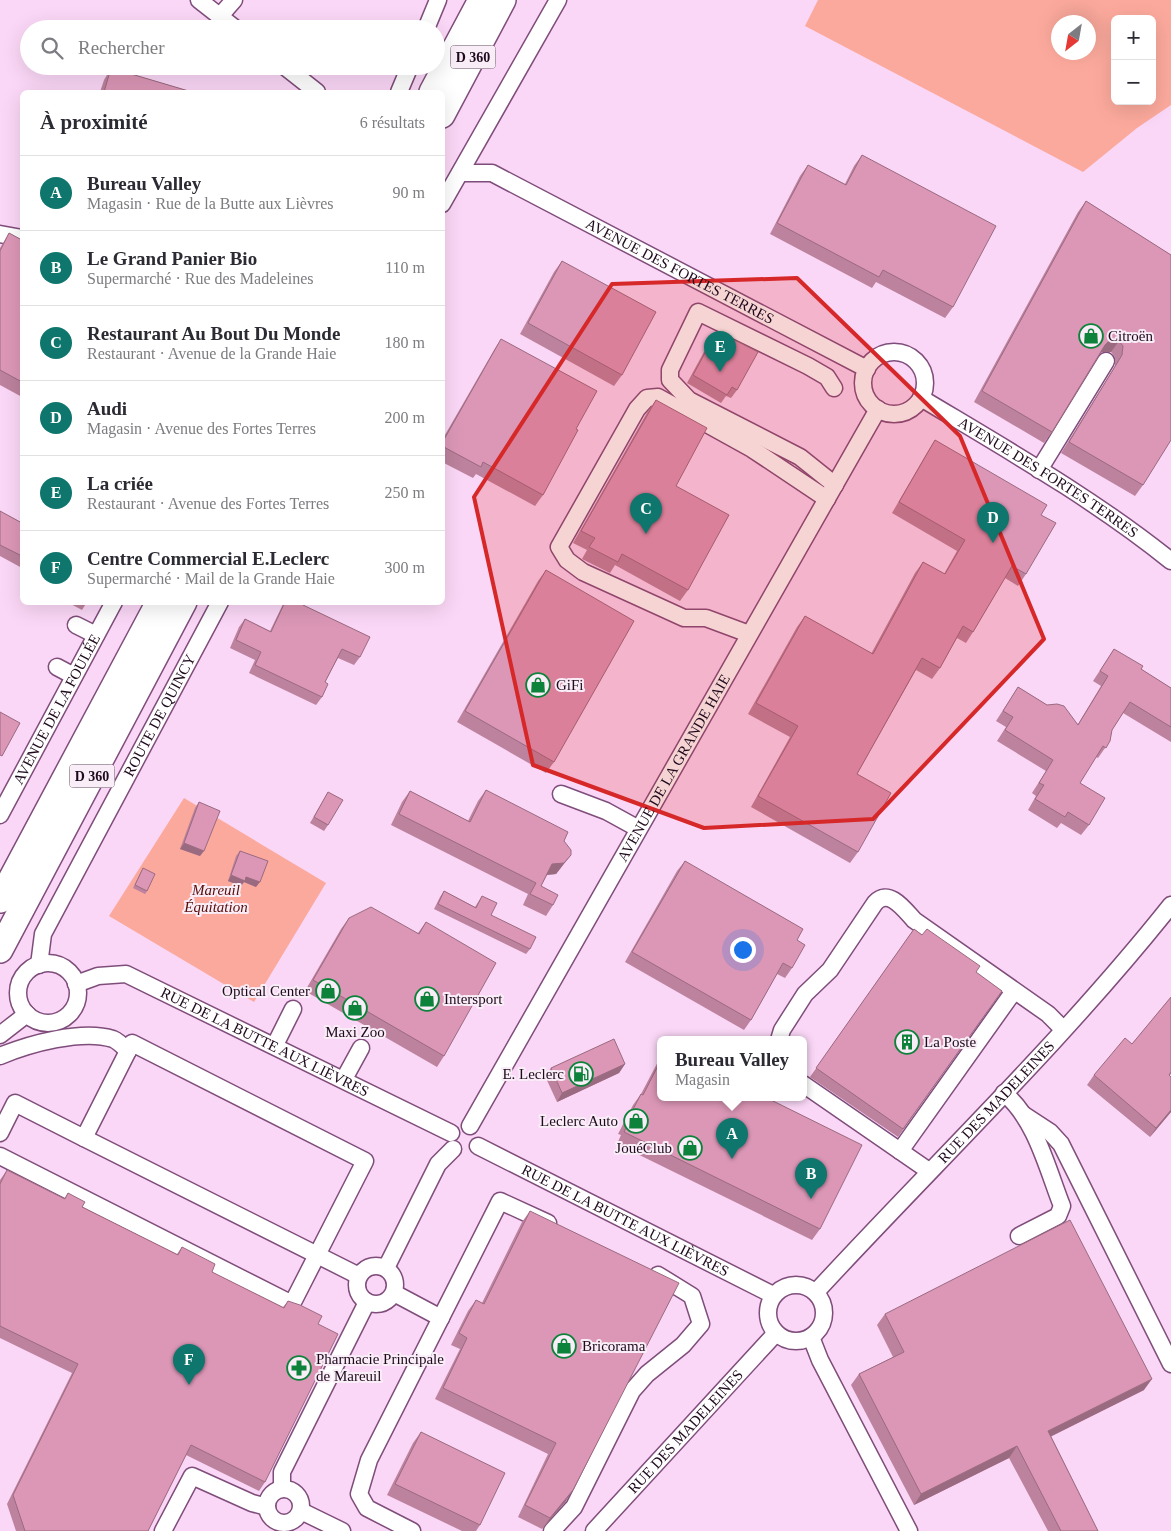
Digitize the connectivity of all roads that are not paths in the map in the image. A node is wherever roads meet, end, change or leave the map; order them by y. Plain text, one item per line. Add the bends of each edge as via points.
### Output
1 (198, 0) edge
2 (234, 0) edge
3 (438, 0) edge
4 (481, 0) edge
5 (504, 0) edge
6 (558, 0) edge
7 (220, 16) junction
8 (225, 20) edge
9 (430, 20) edge
10 (445, 68) edge
11 (295, 75) edge
12 (406, 75) edge
13 (441, 75) edge
14 (314, 90) edge
15 (399, 90) edge
16 (433, 90) edge
17 (445, 109) edge
18 (473, 148) junction
19 (492, 172) junction
20 (460, 173) junction
21 (445, 199) edge
22 (0, 234) edge
23 (20, 238) edge
24 (712, 287) junction
25 (698, 312) junction
26 (1106, 361) edge
27 (867, 369) junction
28 (834, 388) dead end
29 (922, 398) junction
30 (878, 409) junction
31 (1039, 470) junction
32 (831, 492) junction
33 (1171, 561) edge
34 (112, 605) edge
35 (157, 605) edge
36 (182, 605) edge
37 (218, 605) edge
38 (76, 625) dead end
39 (749, 634) junction
40 (96, 635) junction
41 (57, 667) dead end
42 (74, 676) junction
43 (561, 794) dead end
44 (1, 810) edge
45 (638, 828) junction
46 (0, 900) edge
47 (1171, 905) edge
48 (0, 950) edge
49 (38, 965) junction
50 (76, 984) junction
51 (1014, 991) junction
52 (294, 1010) dead end
53 (27, 1014) junction
54 (1063, 1029) junction
55 (0, 1035) edge
56 (780, 1036) edge
57 (274, 1045) junction
58 (361, 1048) dead end
59 (128, 1051) junction
60 (0, 1056) edge
61 (344, 1079) junction
62 (807, 1087) edge
63 (1004, 1093) junction
64 (1024, 1115) junction
65 (470, 1126) junction
66 (0, 1133) edge
67 (451, 1133) junction
68 (84, 1138) junction
69 (478, 1146) junction
70 (453, 1149) junction
71 (900, 1150) junction
72 (0, 1156) edge
73 (929, 1171) junction
74 (562, 1230) edge
75 (1020, 1236) dead end
76 (317, 1255) junction
77 (641, 1267) edge
78 (386, 1268) junction
79 (359, 1276) junction
80 (816, 1292) junction
81 (394, 1293) junction
82 (774, 1295) junction
83 (367, 1302) junction
84 (441, 1318) junction
85 (776, 1334) junction
86 (811, 1337) junction
87 (1171, 1364) edge
88 (282, 1489) junction
89 (267, 1507) junction
90 (301, 1511) junction
91 (402, 1529) edge
92 (163, 1531) edge
93 (342, 1531) edge
94 (552, 1531) edge
95 (594, 1531) edge
96 (910, 1531) edge

1 - 7 street
2 - 7 street
3 - 9 street
4 - 10 highway, D 360
5 - 17 highway, D 360
6 - 18 street
7 - 8 street
11 - 14 street
12 - 15 street
13 - 16 highway, D 360
18 - 19 street, AVENUE DES FORTES TERRES
18 - 20 street
19 - 20 street, AVENUE DES FORTES TERRES
19 - 24 street, AVENUE DES FORTES TERRES
20 - 21 street
22 - 23 street
24 - 25 street
24 - 27 street, AVENUE DES FORTES TERRES
25 - 28 street via 808,366 827,377
25 - 32 street via 670,370 670,380 689,400 800,457
26 - 31 street
27 - 29 street via 873,361 890,353 909,356 917,362 925,379
27 - 30 street via 866,396
29 - 30 street via 915,406 897,414
29 - 31 street, AVENUE DES FORTES TERRES
30 - 32 street, AVENUE DE LA GRANDE HAIE
31 - 33 street, AVENUE DES FORTES TERRES via 1136,533
32 - 39 street, AVENUE DE LA GRANDE HAIE
32 - 39 street via 658,398 647,398 637,409 559,547 567,560 583,572 684,618 706,618
34 - 40 street, AVENUE DE LA FOULÉE
35 - 46 highway, D 360
36 - 48 highway, D 360
37 - 49 street, ROUTE DE QUINCY via 43,934
38 - 40 street
39 - 45 street, AVENUE DE LA GRANDE HAIE
40 - 42 street, AVENUE DE LA FOULÉE
41 - 42 street
42 - 44 street, AVENUE DE LA FOULÉE
43 - 45 street via 606,811
45 - 65 street, AVENUE DE LA GRANDE HAIE
47 - 54 street, RUE DES MADELEINES
49 - 50 street via 48,963 66,969
49 - 53 street via 23,976 19,986 18,996
50 - 53 street via 76,1003 64,1018 44,1022
50 - 57 street, RUE DE LA BUTTE AUX LIÈVRES via 98,976 126,974
51 - 54 street via 1048,1014
51 - 56 street via 914,920 898,902 880,898 830,970 805,994
51 - 71 street
52 - 57 street
53 - 55 street
54 - 63 street, RUE DES MADELEINES
57 - 61 street, RUE DE LA BUTTE AUX LIÈVRES
58 - 61 street
59 - 60 street via 114,1040 94,1036 22,1047
59 - 68 street
59 - 76 street via 132,1043 365,1160
61 - 67 street, RUE DE LA BUTTE AUX LIÈVRES
62 - 71 street
63 - 64 street
63 - 73 street, RUE DES MADELEINES
64 - 75 street via 1062,1206 1058,1216
64 - 87 street via 1050,1132 1061,1144
65 - 67 street via 457,1126
65 - 69 street via 478,1132
66 - 68 street via 15,1103
67 - 70 street
68 - 76 street
69 - 70 street via 467,1154
69 - 82 street, RUE DE LA BUTTE AUX LIÈVRES
70 - 78 street via 438,1164
71 - 73 street
72 - 76 street via 292,1304
73 - 80 street, RUE DES MADELEINES
74 - 84 street via 500,1201
76 - 79 street
77 - 94 street via 692,1296 700,1324 632,1391 574,1507
78 - 79 street via 368,1267
78 - 81 street via 395,1282
79 - 83 street via 357,1288
80 - 82 street via 808,1287 789,1285
80 - 86 street via 821,1299 824,1316
81 - 83 street via 382,1303
81 - 84 street
82 - 85 street via 769,1302 768,1319
83 - 88 street via 282,1472
84 - 91 street via 369,1460 359,1494 368,1508
85 - 86 street via 793,1341
85 - 95 street, RUE DES MADELEINES
86 - 96 street
88 - 89 street via 273,1493
88 - 90 street via 298,1495
89 - 90 street via 272,1518 282,1523 294,1520
89 - 92 street via 192,1476
90 - 93 street

